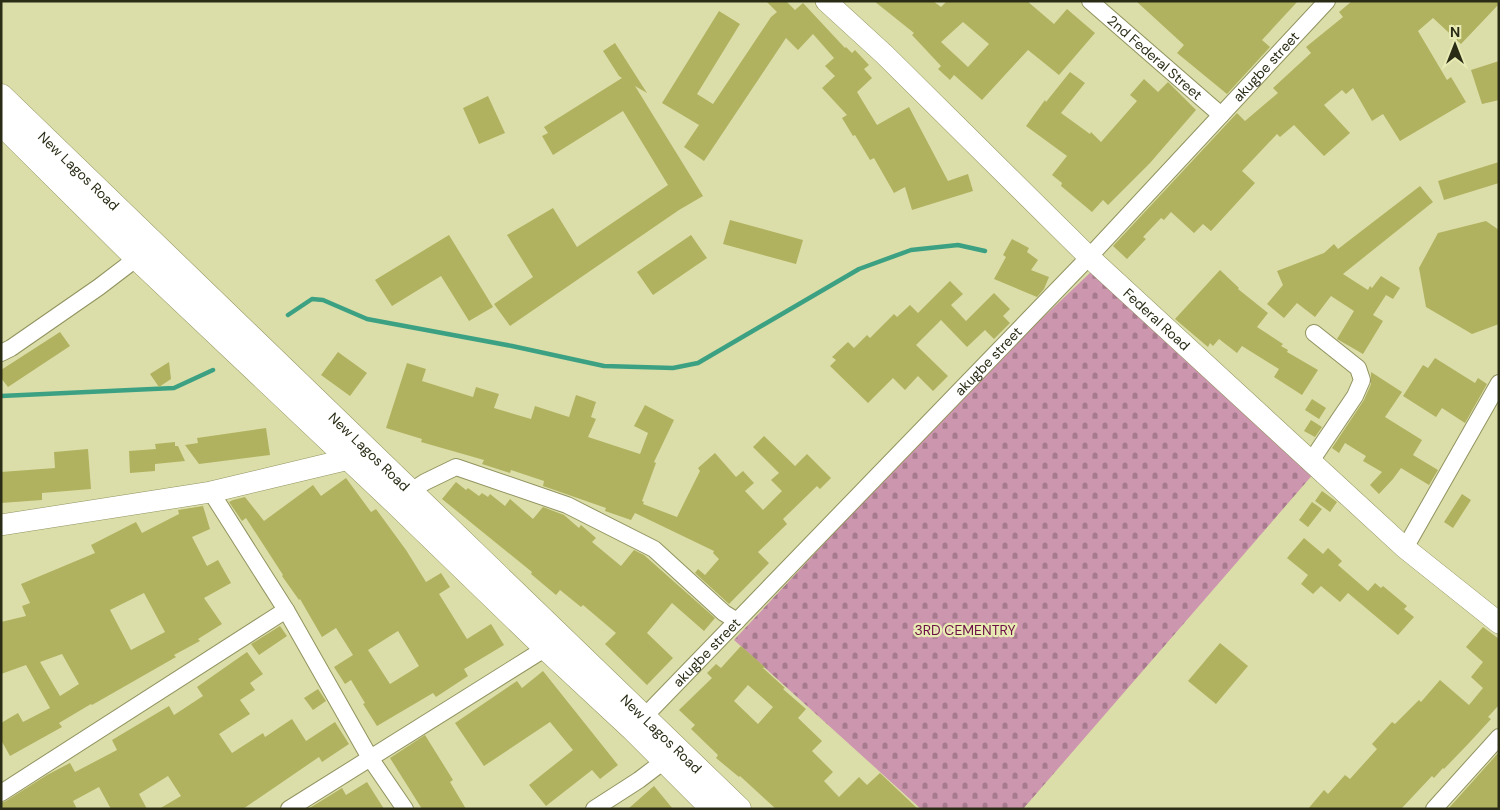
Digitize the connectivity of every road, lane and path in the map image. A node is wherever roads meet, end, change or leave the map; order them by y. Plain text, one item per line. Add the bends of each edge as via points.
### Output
1 (826, 1) edge
2 (1327, 1) edge
3 (1099, 4) edge
4 (1, 96) edge
5 (1221, 114) junction
6 (1, 123) edge
7 (1089, 257) junction
8 (137, 258) junction
9 (1314, 332) dead end
10 (1, 353) edge
11 (1499, 383) edge
12 (349, 459) junction
13 (1310, 461) junction
14 (411, 491) junction
15 (211, 492) junction
16 (1, 525) edge
17 (1405, 548) junction
18 (286, 610) junction
19 (737, 621) junction
20 (1499, 624) edge
21 (546, 648) junction
22 (644, 717) junction
23 (1499, 737) edge
24 (370, 758) junction
25 (664, 761) junction
26 (1, 793) edge
27 (289, 809) edge
28 (405, 809) edge
29 (594, 809) edge
30 (713, 809) edge
31 (739, 809) edge
32 (1434, 809) edge

1 - 7 street, Federal Road
2 - 5 street, akugbe street
3 - 5 street, 2nd Federal Street
4 - 14 main road, New Lagos Road
5 - 7 street, akugbe street
6 - 8 main road, New Lagos Road
7 - 13 street, Federal Road
7 - 19 street, akugbe street
8 - 10 street via 100,287
8 - 12 main road, New Lagos Road
9 - 13 street via 1358,368 1362,380 1356,396
11 - 17 street
12 - 15 street
12 - 21 main road, New Lagos Road
13 - 17 street, Federal Road
14 - 19 street via 456,467 567,505 654,549
14 - 22 main road, New Lagos Road
15 - 16 street
15 - 18 street
17 - 20 street, Federal Road
18 - 24 street
18 - 26 street
19 - 22 street, akugbe street
21 - 24 street
21 - 25 main road, New Lagos Road
22 - 31 main road, New Lagos Road
23 - 32 street
24 - 27 street
24 - 28 street
25 - 29 street
25 - 30 main road, New Lagos Road

